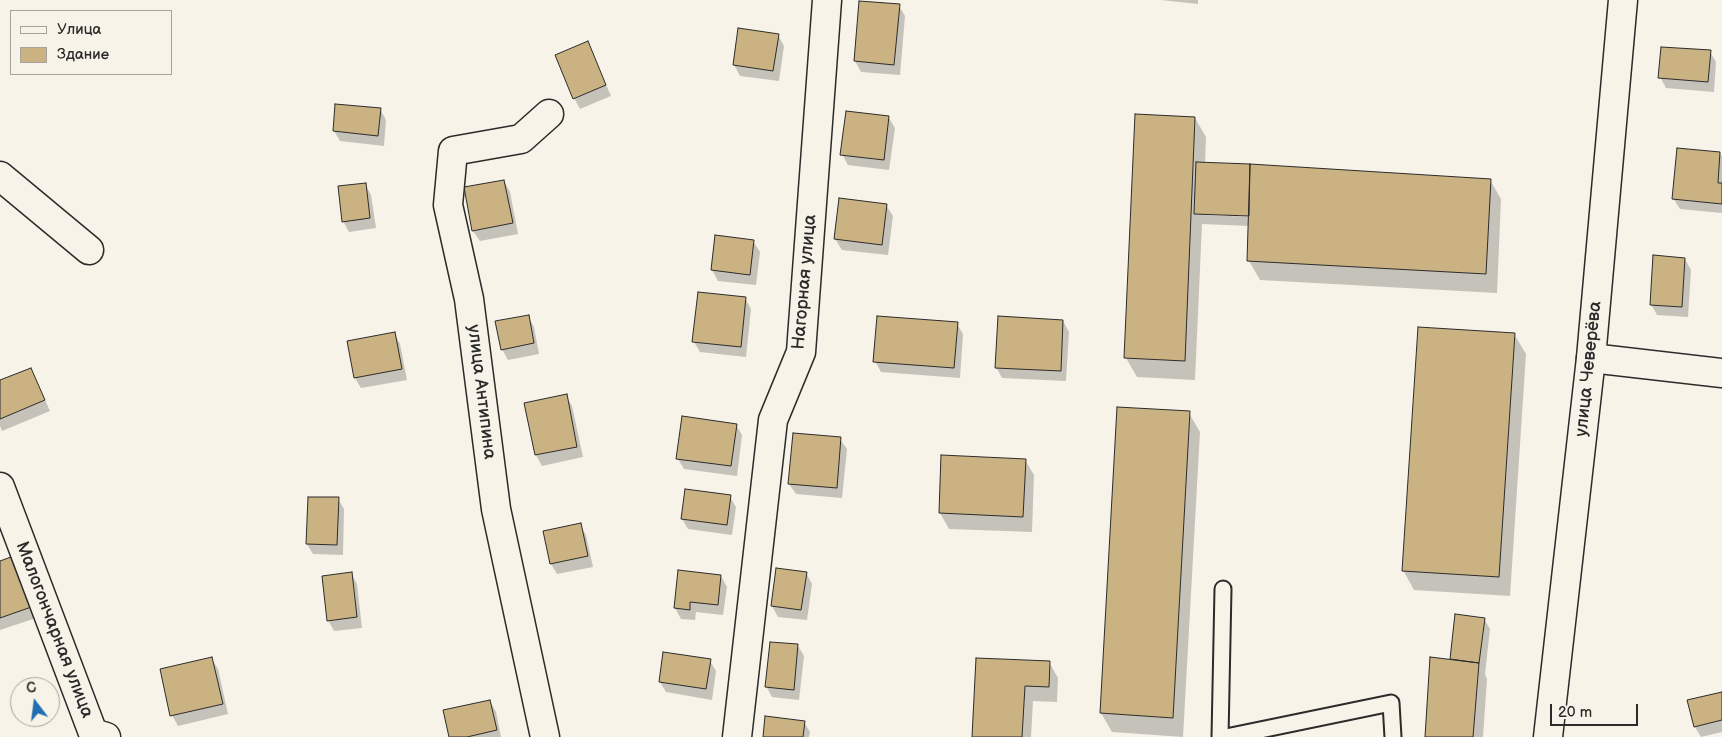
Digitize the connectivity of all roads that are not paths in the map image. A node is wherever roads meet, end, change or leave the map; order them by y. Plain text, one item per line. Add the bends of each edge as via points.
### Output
1 (827, 0) edge
2 (1623, 0) edge
3 (549, 114) dead end
4 (0, 176) edge
5 (89, 250) dead end
6 (1591, 358) junction
7 (1722, 373) edge
8 (0, 487) edge
9 (1223, 589) dead end
10 (106, 737) edge
11 (545, 737) edge
12 (737, 737) edge
13 (1220, 737) edge
14 (1226, 737) edge
15 (1393, 737) edge
16 (1548, 737) edge

1 - 12 street, Нагорная улица via 801,352 773,420
2 - 6 street, улица Чеверёва
3 - 11 street, улица Антипина via 521,139 453,151 448,206 469,299 496,509
4 - 5 street
6 - 7 street
6 - 16 street, улица Чеверёва
8 - 10 street, Малогончарная улица via 93,733
9 - 13 lane
14 - 15 lane via 1391,702

